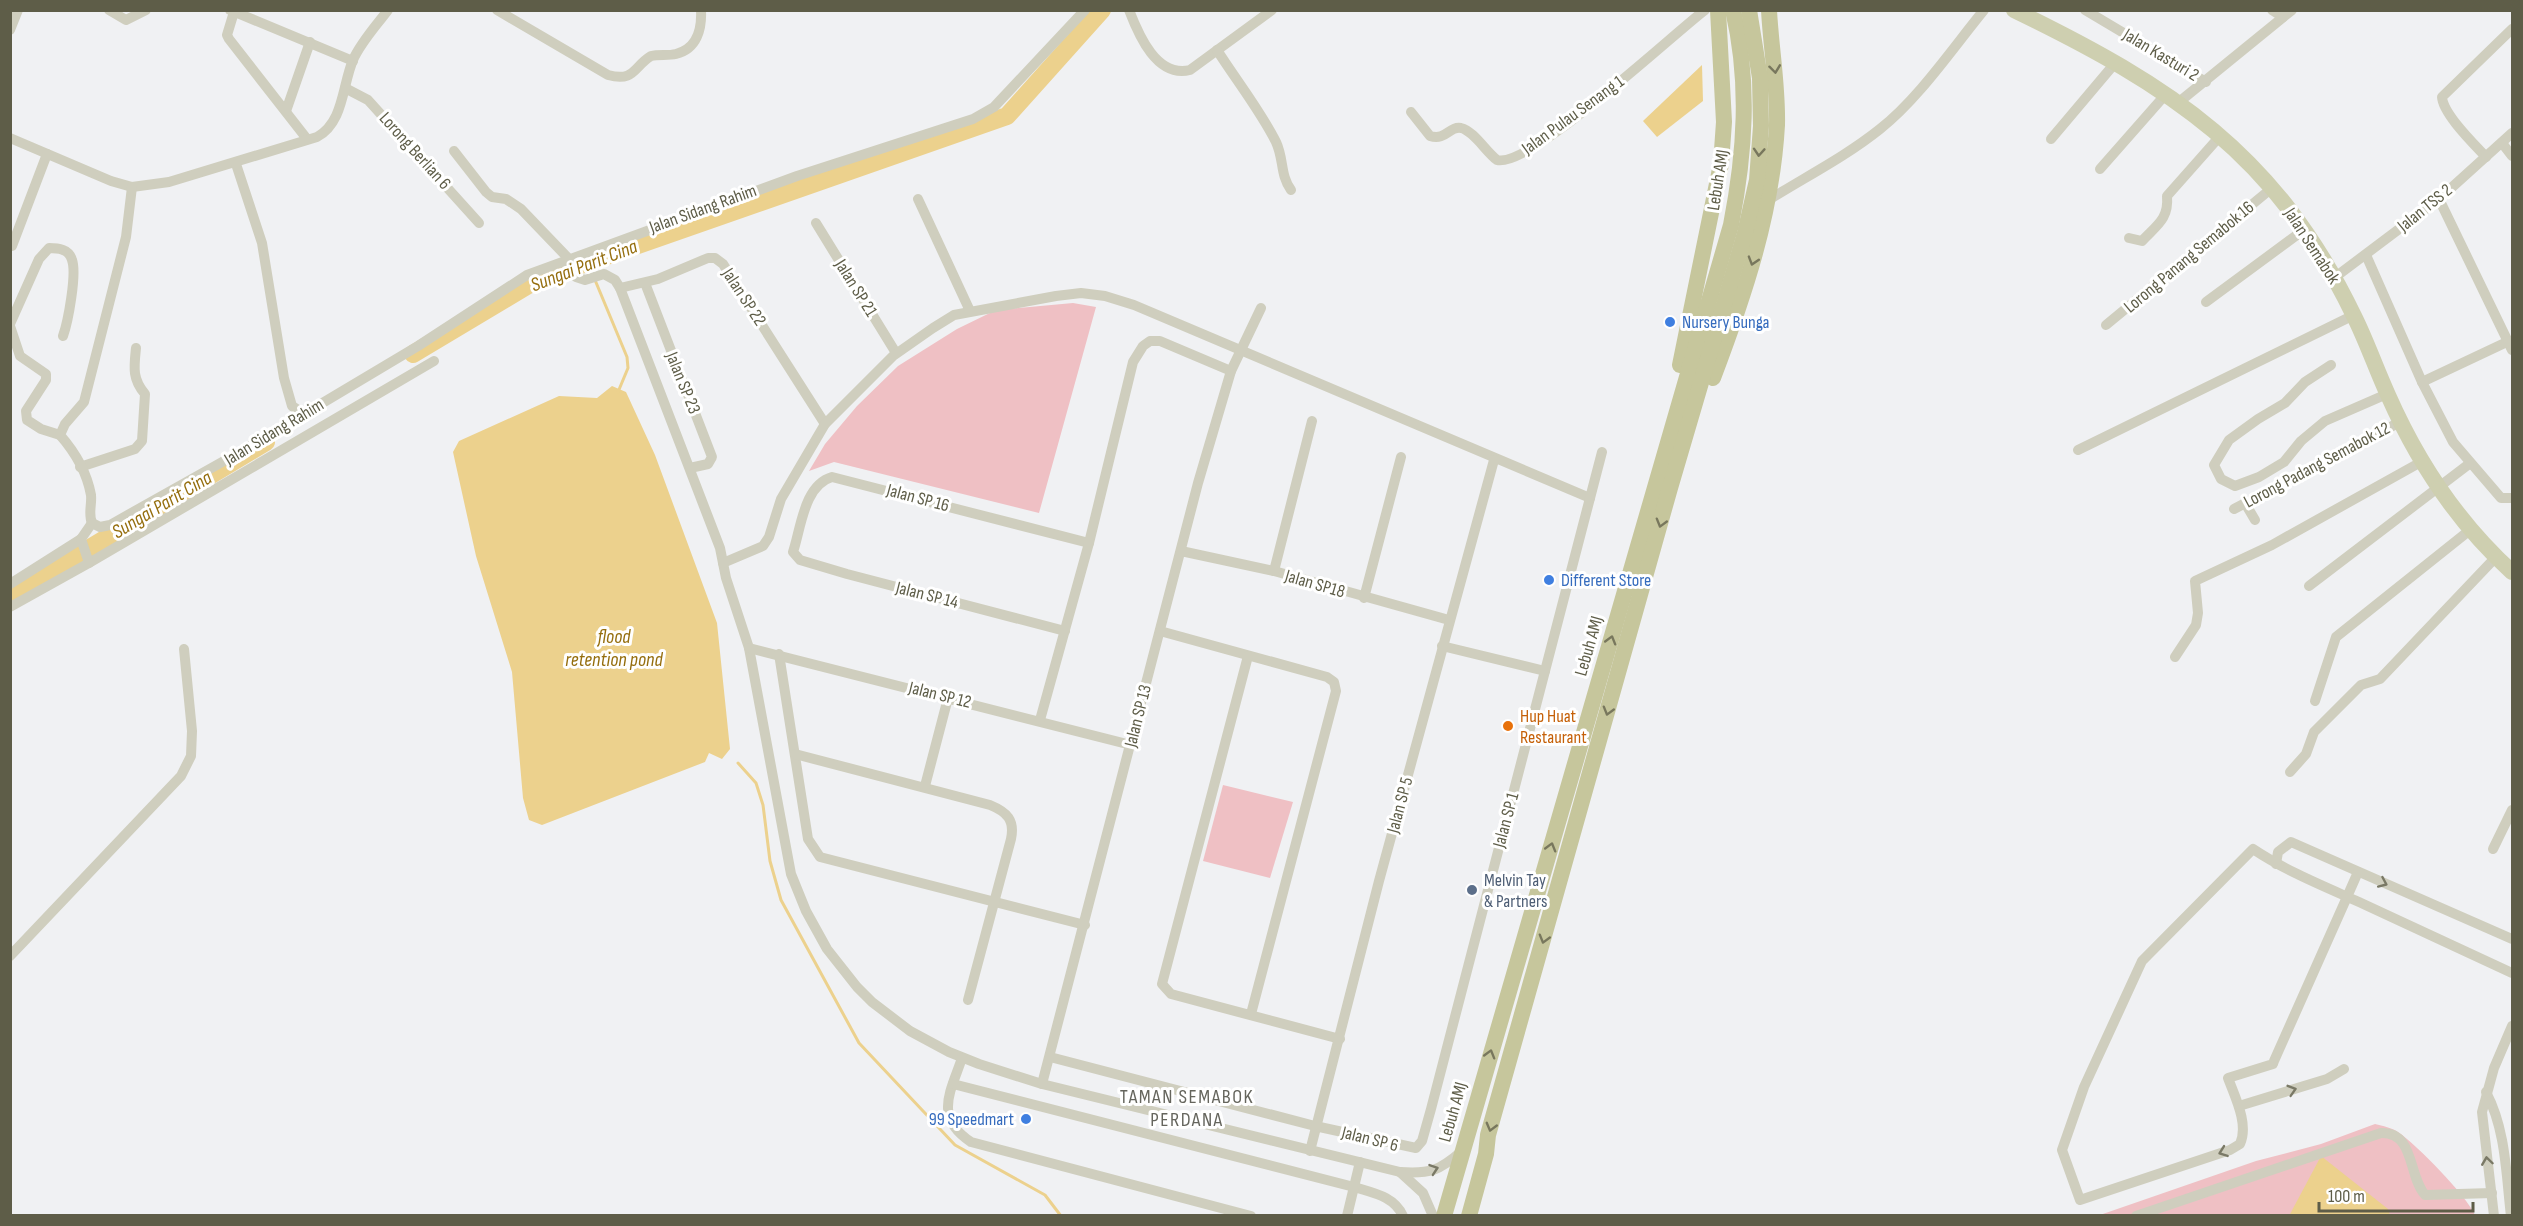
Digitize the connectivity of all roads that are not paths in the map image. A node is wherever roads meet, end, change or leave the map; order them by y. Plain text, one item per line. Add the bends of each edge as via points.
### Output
1 (18, 10) edge
2 (109, 10) edge
3 (146, 10) edge
4 (388, 10) edge
5 (497, 10) edge
6 (701, 10) edge
7 (1085, 10) edge
8 (1129, 10) edge
9 (1272, 10) edge
10 (1705, 10) edge
11 (1713, 10) edge
12 (1718, 10) edge
13 (1733, 10) edge
14 (1749, 10) edge
15 (1763, 10) edge
16 (1769, 10) edge
17 (1984, 10) edge
18 (2085, 10) edge
19 (2272, 10) edge
20 (232, 11) edge
21 (2021, 12) edge
22 (2288, 14) edge
23 (2512, 29) edge
24 (10, 30) edge
25 (1770, 30) junction
26 (1719, 39) junction
27 (310, 42) junction
28 (1217, 50) junction
29 (353, 61) junction
30 (2115, 62) junction
31 (2201, 85) junction
32 (345, 88) junction
33 (2172, 98) junction
34 (286, 111) junction
35 (1411, 112) dead end
36 (2512, 133) edge
37 (2221, 135) junction
38 (11, 139) edge
39 (2051, 139) dead end
40 (307, 140) junction
41 (2502, 143) junction
42 (454, 151) dead end
43 (47, 154) junction
44 (2512, 156) edge
45 (2486, 157) junction
46 (236, 164) junction
47 (2100, 169) dead end
48 (132, 187) junction
49 (2272, 188) junction
50 (1291, 190) dead end
51 (918, 199) dead end
52 (2439, 199) junction
53 (1767, 201) junction
54 (479, 222) dead end
55 (816, 223) dead end
56 (2305, 229) junction
57 (2129, 238) dead end
58 (12, 246) dead end
59 (2366, 255) junction
60 (569, 260) junction
61 (2334, 278) junction
62 (645, 283) junction
63 (620, 288) junction
64 (2206, 302) dead end
65 (1717, 303) junction
66 (1261, 308) dead end
67 (970, 311) junction
68 (2354, 315) junction
69 (10, 325) edge
70 (2106, 326) dead end
71 (63, 336) dead end
72 (2511, 346) edge
73 (136, 348) dead end
74 (1240, 351) junction
75 (896, 353) junction
76 (434, 361) dead end
77 (2331, 365) dead end
78 (1231, 371) junction
79 (2422, 382) junction
80 (2387, 394) junction
81 (304, 414) junction
82 (1312, 421) dead end
83 (2400, 422) junction
84 (825, 424) junction
85 (60, 435) junction
86 (2078, 450) dead end
87 (1602, 452) dead end
88 (1401, 457) dead end
89 (1494, 460) junction
90 (2421, 462) junction
91 (2469, 464) junction
92 (80, 467) junction
93 (690, 468) junction
94 (1664, 485) junction
95 (2437, 487) junction
96 (1590, 498) junction
97 (2507, 498) edge
98 (2245, 502) junction
99 (2234, 509) dead end
100 (2255, 520) dead end
101 (2470, 530) junction
102 (86, 532) junction
103 (1089, 543) junction
104 (1181, 551) junction
105 (793, 552) joint
106 (2496, 557) junction
107 (89, 562) junction
108 (723, 563) junction
109 (1274, 572) junction
110 (2512, 572) edge
111 (10, 584) edge
112 (2309, 586) dead end
113 (1364, 598) junction
114 (10, 607) edge
115 (1449, 620) junction
116 (1065, 631) junction
117 (1160, 631) junction
118 (1442, 646) junction
119 (749, 648) junction
120 (184, 649) dead end
121 (779, 654) junction
122 (1248, 656) junction
123 (2175, 657) dead end
124 (1545, 671) junction
125 (948, 698) junction
126 (2315, 701) dead end
127 (1040, 720) junction
128 (1131, 745) junction
129 (795, 754) junction
130 (2290, 772) dead end
131 (925, 786) junction
132 (2512, 810) edge
133 (2493, 849) dead end
134 (2276, 864) junction
135 (2358, 872) junction
136 (2347, 897) junction
137 (994, 902) junction
138 (1085, 925) junction
139 (2512, 939) edge
140 (10, 956) edge
141 (2512, 973) edge
142 (968, 1000) dead end
143 (1251, 1014) junction
144 (2512, 1026) edge
145 (1340, 1038) junction
146 (1050, 1057) junction
147 (962, 1058) junction
148 (2344, 1069) dead end
149 (953, 1084) junction
150 (1042, 1084) junction
151 (2486, 1092) junction
152 (2239, 1106) junction
153 (1316, 1126) junction
154 (1422, 1141) joint
155 (1310, 1151) junction
156 (1462, 1151) junction
157 (1360, 1162) junction
158 (1400, 1172) junction
159 (2510, 1178) edge
160 (1354, 1187) junction
161 (2491, 1188) junction
162 (1251, 1215) edge
163 (1347, 1215) edge
164 (1403, 1215) edge
165 (1433, 1215) edge
166 (1444, 1215) edge
167 (1469, 1215) edge
168 (2136, 1215) edge
169 (2494, 1215) edge
170 (2511, 1215) edge

1 - 24 street
2 - 3 street via 126,20
4 - 29 street
5 - 6 street via 608,75 624,77 651,56 676,54 690,46 700,31
7 - 60 street, Jalan Sidang Rahim via 994,107 973,119 797,176
8 - 28 street via 1136,29 1166,68 1190,70
9 - 28 street
10 - 35 street, Jalan Pulau Senang 1 via 1554,134 1512,160 1497,160 1463,129 1456,128 1443,137 1430,136
11 - 26 highway
12 - 26 highway
13 - 65 highway, Lebuh AMJ via 1740,47 1745,126
14 -> 65 highway, Lebuh AMJ via 1760,78 1757,180
15 - 25 highway
16 - 25 highway
17 - 53 street via 1881,128
18 - 31 street, Jalan Kasturi 2
19 - 22 street
20 - 27 street
20 - 34 street via 229,39
21 - 30 main road, Jalan Semabok
22 - 31 street
23 - 45 street via 2442,97 2449,114
25 -> 53 highway via 1777,124
26 - 94 highway via 1724,122 1721,164
27 - 29 street
27 - 34 street
28 - 50 street via 1275,141 1283,160 1283,177
29 - 32 street
30 - 33 main road, Jalan Semabok
30 - 39 street
31 - 33 street
32 - 40 street via 334,123 327,131
32 - 54 street, Lorong Berlian 6 via 368,100
33 - 37 main road, Jalan Semabok
33 - 47 street
34 - 40 street
36 - 41 street, Jalan TSS 2
37 - 49 main road, Jalan Semabok
37 - 57 street via 2167,196 2166,216 2142,241
38 - 43 street
40 - 46 street
41 - 44 street
41 - 45 street, Jalan TSS 2
42 - 60 street via 486,192 520,209
43 - 48 street
43 - 58 street
45 - 52 street, Jalan TSS 2
46 - 48 street via 169,182
46 - 81 street via 262,243 284,378 292,406
48 - 85 street via 126,237 84,402 64,424
49 - 56 main road, Jalan Semabok
49 - 70 street, Lorong Panang Semabok 16
51 - 67 street
52 - 59 street, Jalan TSS 2
52 - 72 street
53 -> 94 highway via 1762,234 1735,319
55 - 75 street, Jalan SP 21
56 - 61 main road, Jalan Semabok
56 - 64 street
59 - 61 street, Jalan TSS 2
59 - 79 street
60 - 63 street via 575,275 585,280 604,274
60 - 81 street, Jalan Sidang Rahim via 527,274 418,346
61 - 68 main road, Jalan Semabok
62 - 63 street, Jalan SP 22
62 - 84 street, Jalan SP 22 via 708,258 723,264
62 - 93 street, Jalan SP 23 via 712,457 708,464
63 - 93 street
65 - 94 highway, Lebuh AMJ
66 - 74 street, Jalan SP 13
67 - 74 street via 1081,293 1105,296
67 - 75 street via 954,315
68 - 80 main road, Jalan Semabok
68 - 86 street
69 - 71 street via 39,259 49,248 59,248 72,261 69,318
69 - 85 street via 20,356 46,374 26,411 27,420
72 - 79 street
73 - 92 street via 133,374 146,394 142,441 135,449
74 - 78 street, Jalan SP 13
74 - 89 street
75 - 84 street
76 - 107 street
77 - 80 street via 2305,382 2285,403 2229,440 2214,465 2221,479 2235,486 2259,477 2284,462 2325,421
78 - 103 street via 1160,341 1143,346 1133,362
78 - 104 street, Jalan SP 13
79 - 91 street
80 - 83 main road, Jalan Semabok
81 - 102 street, Jalan Sidang Rahim via 110,525
82 - 109 street
83 - 90 main road, Jalan Semabok
83 - 98 street, Lorong Padang Semabok 12
84 - 108 street via 781,499 763,546
85 - 92 street
87 - 96 street, Jalan SP 1
88 - 113 street
89 - 96 street
89 - 115 street, Jalan SP 5
90 - 95 main road, Jalan Semabok
90 - 123 street via 2272,545 2195,580 2196,625
91 - 95 street
91 - 97 street
92 - 102 street via 90,492
93 - 108 street via 716,533
156 -> 94 highway, Lebuh AMJ
94 -> 167 highway, Lebuh AMJ
95 - 101 main road, Jalan Semabok
95 - 112 street
96 - 124 street, Jalan SP 1
98 - 99 street, Lorong Padang Semabok 12
98 - 100 street
101 - 106 main road, Jalan Semabok
101 - 126 street via 2336,637
102 - 107 street
102 - 111 street
103 - 105 street, Jalan SP 16 via 832,477 813,490
103 - 116 street
104 - 109 street, Jalan SP18
104 - 117 street, Jalan SP 13
105 - 116 street, Jalan SP 14 via 800,560 847,574
106 - 110 main road, Jalan Semabok
106 - 130 street via 2380,679 2361,685 2314,732 2306,754
107 - 114 street
108 - 119 street
109 - 113 street, Jalan SP18
113 - 115 street, Jalan SP18
115 - 118 street, Jalan SP 5
116 - 127 street
117 - 122 street
117 - 128 street, Jalan SP 13
118 - 124 street
118 - 145 street, Jalan SP 5
119 - 121 street, Jalan SP 12
119 - 147 street via 786,854 806,911 841,968 872,1002 910,1031
120 - 140 street via 192,756 181,776
121 - 125 street, Jalan SP 12
121 - 129 street
122 - 143 street via 1327,677 1334,682 1336,691
122 - 143 street via 1162,984 1171,994
124 - 154 street, Jalan SP 1
125 - 127 street, Jalan SP 12
125 - 131 street
127 - 128 street, Jalan SP 12
128 - 138 street, Jalan SP 13
129 - 131 street
129 - 137 street via 808,839 820,857
131 - 137 street via 990,805 1010,818 1011,839
132 - 133 street
134 - 135 street via 2278,852 2291,842
134 - 136 street
152 -> 134 street via 2242,1139 2230,1150 2080,1200 2062,1150 2084,1087 2142,961 2253,849
135 - 136 street
135 -> 139 street
136 - 141 street
136 - 152 street via 2273,1064 2228,1078
137 - 138 street
137 - 142 street
138 - 146 street, Jalan SP 13
143 - 145 street
144 - 151 street
145 - 153 street, Jalan SP 5
146 - 150 street, Jalan SP 13
146 - 153 street, Jalan SP 6
147 - 149 street
147 - 150 street
152 -> 148 street via 2327,1079
149 - 160 street
149 - 162 street via 946,1106 950,1121 963,1137 979,1146
150 - 155 street
151 - 159 street via 2499,1120
161 -> 151 street via 2482,1112
153 - 154 street, Jalan SP 6 via 1408,1148 1416,1148
153 - 155 street, Jalan SP 5
155 - 157 street
158 -> 156 street via 1429,1172
156 - 166 highway, Lebuh AMJ
157 - 158 street
157 - 160 street
158 - 165 street via 1423,1192
159 - 161 street
159 - 170 street
160 - 163 street
160 - 164 street via 1388,1198
161 - 168 street via 2425,1195 2400,1139 2391,1133 2381,1133
161 - 169 street

